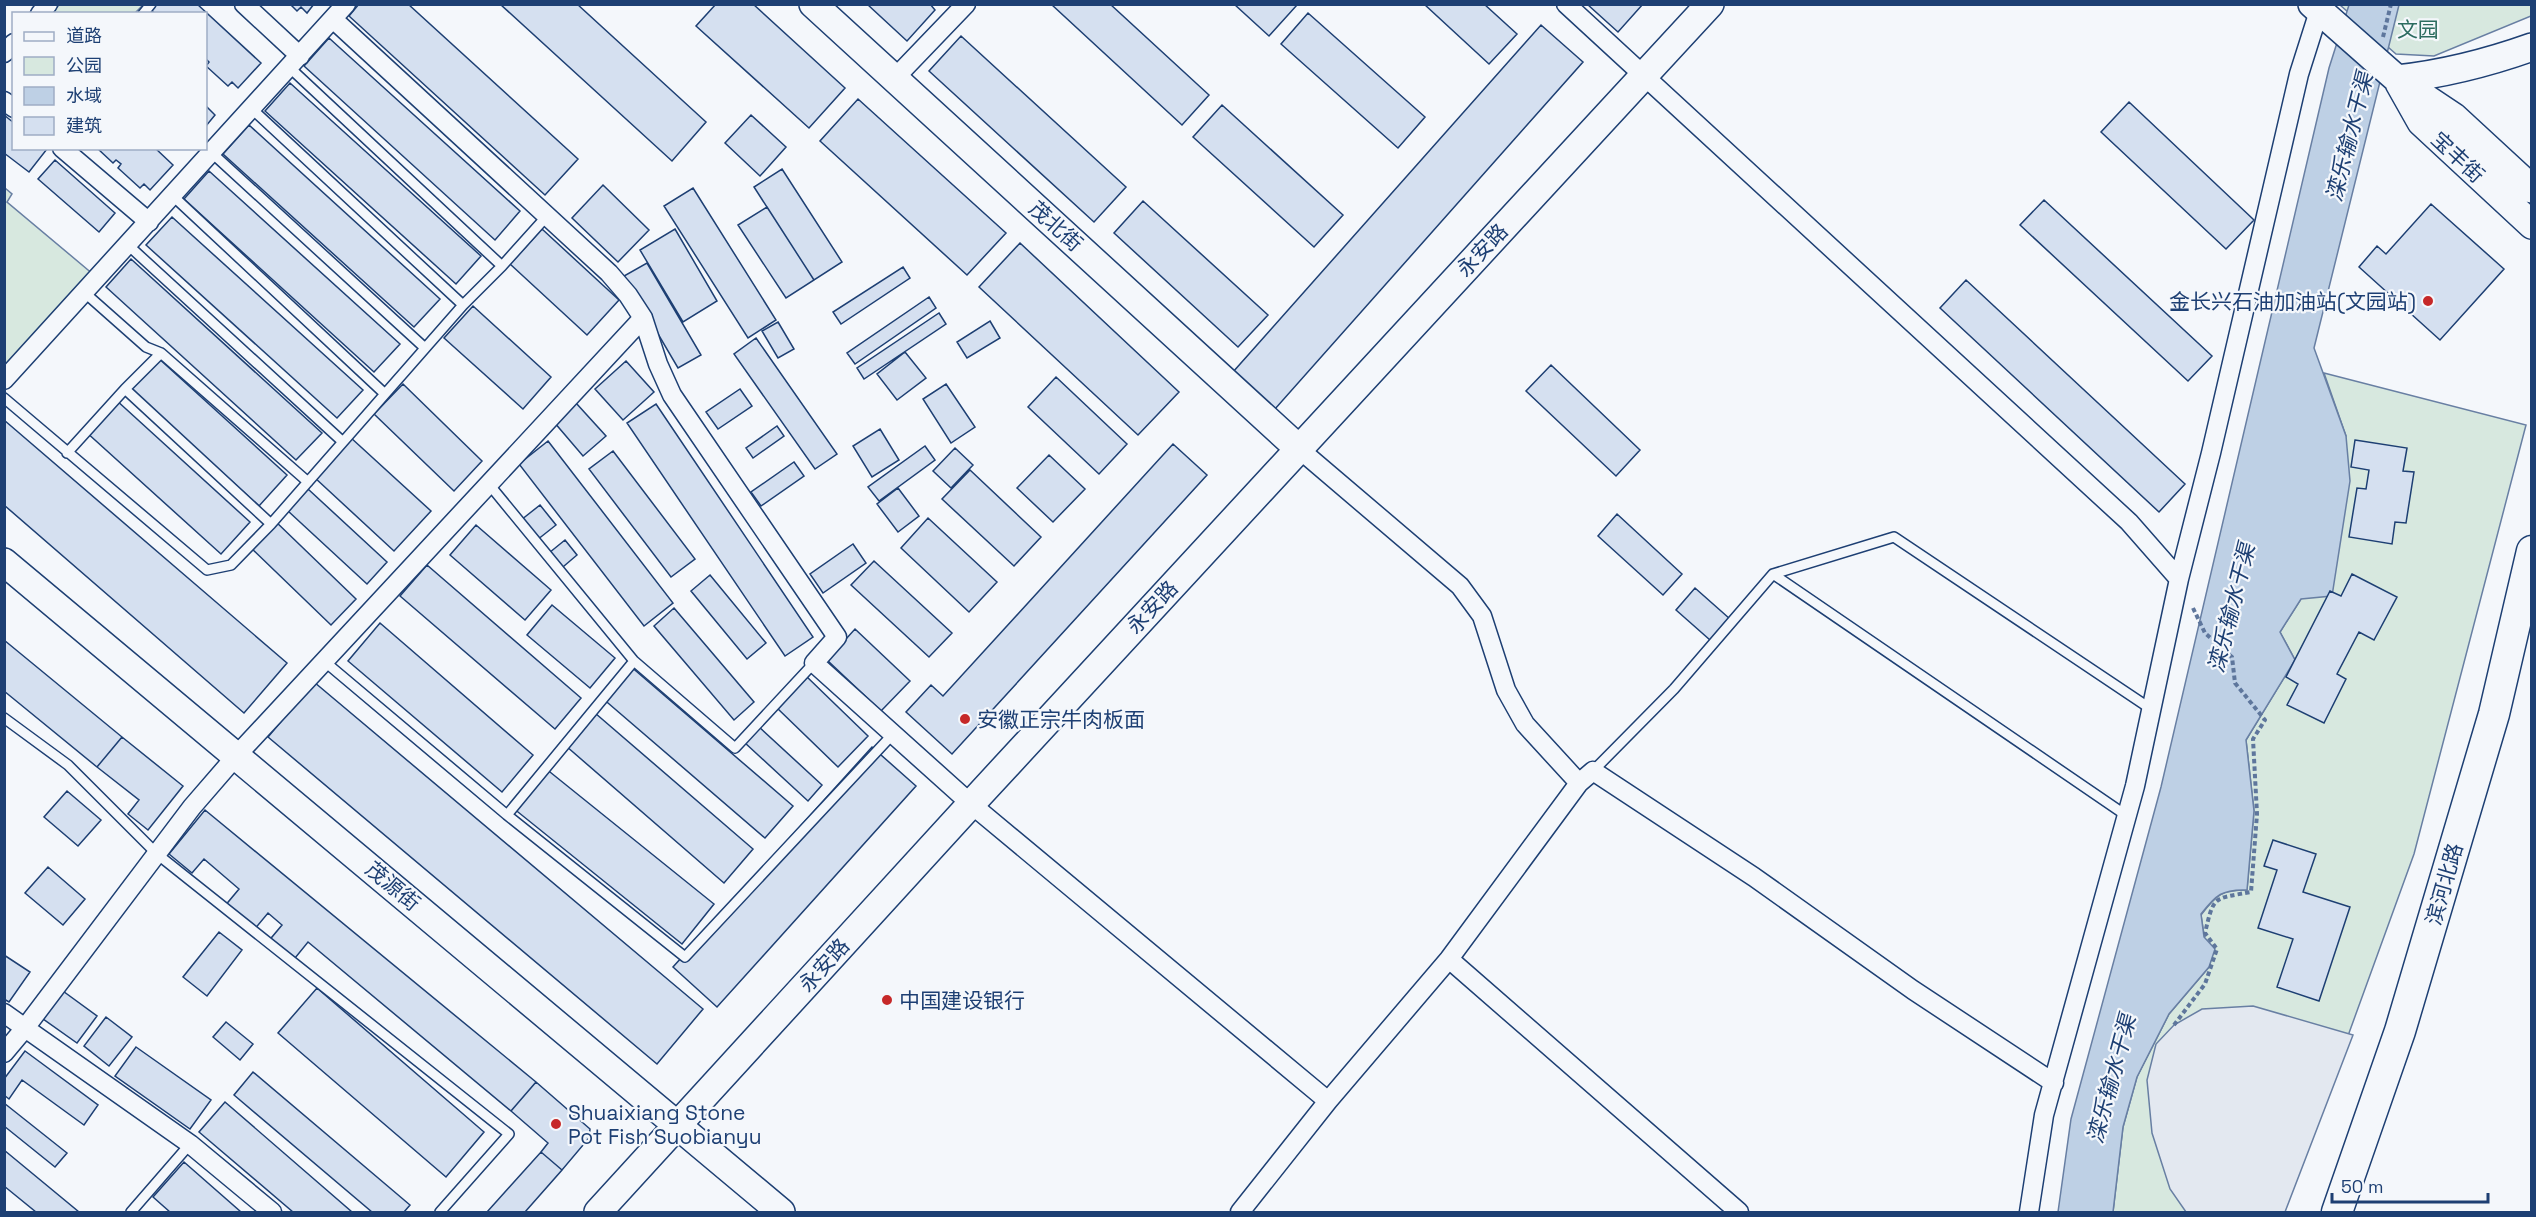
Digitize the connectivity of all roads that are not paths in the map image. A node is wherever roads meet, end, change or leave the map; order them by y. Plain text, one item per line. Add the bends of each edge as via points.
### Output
1 (244, 4) edge
2 (346, 4) edge
3 (813, 4) edge
4 (966, 4) edge
5 (1566, 4) edge
6 (1710, 4) edge
7 (2316, 8) edge
8 (333, 19) junction
9 (2532, 47) edge
10 (294, 62) junction
11 (1644, 75) junction
12 (894, 79) junction
13 (2397, 79) junction
14 (252, 109) junction
15 (64, 150) edge
16 (212, 153) junction
17 (2532, 189) edge
18 (173, 196) junction
19 (546, 217) junction
20 (149, 222) junction
21 (2532, 225) edge
22 (128, 245) junction
23 (502, 266) junction
24 (85, 293) junction
25 (463, 305) junction
26 (643, 318) junction
27 (425, 348) junction
28 (161, 353) junction
29 (4, 380) edge
30 (124, 389) junction
31 (385, 394) junction
32 (4, 398) edge
33 (343, 442) junction
34 (1298, 448) junction
35 (67, 453) junction
36 (308, 482) junction
37 (489, 483) junction
38 (271, 524) junction
39 (2532, 551) edge
40 (4, 562) edge
41 (1773, 574) junction
42 (2179, 579) junction
43 (324, 661) junction
44 (634, 661) junction
45 (814, 663) junction
46 (2151, 709) junction
47 (4, 718) edge
48 (893, 734) junction
49 (237, 755) junction
50 (1593, 771) junction
51 (1579, 783) junction
52 (971, 804) junction
53 (507, 816) junction
54 (2127, 816) junction
55 (157, 854) junction
56 (1449, 959) junction
57 (4, 1013) edge
58 (26, 1028) junction
59 (4, 1053) edge
60 (2054, 1083) junction
61 (1328, 1101) junction
62 (678, 1126) junction
63 (190, 1144) junction
64 (131, 1212) edge
65 (272, 1212) edge
66 (441, 1212) edge
67 (598, 1212) edge
68 (781, 1212) edge
69 (1240, 1212) edge
70 (1739, 1212) edge
71 (2030, 1212) edge
72 (2337, 1212) edge

1 - 10 street
2 - 8 street
3 - 12 street, 茂北街
4 - 12 street
5 - 11 street
6 - 11 street, 永安路
7 - 13 street, 宝丰街
7 - 42 street
8 - 10 street
8 - 19 street
9 - 13 street via 2436,75
10 - 14 street
10 - 23 lane
11 - 34 street, 永安路
11 - 42 street via 2129,522
12 - 34 street, 茂北街
13 - 17 street, 宝丰街 via 2454,117
13 - 21 street, 宝丰街 via 2421,122
14 - 16 street
14 - 25 lane
15 - 20 street
16 - 18 street
16 - 27 lane
18 - 20 street
18 - 31 lane
19 - 23 lane
19 - 26 street via 609,273
20 - 22 street
22 - 24 street
22 - 33 lane
23 - 25 lane
24 - 28 lane via 146,347
24 - 29 street
25 - 27 lane
26 - 37 street
26 - 45 street via 672,395 837,637
27 - 31 lane
28 - 30 lane
28 - 36 lane
30 - 35 lane
30 - 38 lane
31 - 33 lane
32 - 35 lane
33 - 36 lane
34 - 51 street via 1460,586 1482,616 1506,690 1525,724
34 - 52 street, 永安路
35 - 38 lane via 207,570 231,565
36 - 38 lane
37 - 43 street
37 - 44 lane
39 - 72 main road, 滨河北路 via 2491,725 2400,1030
40 - 49 street, 茂源街
41 - 46 lane via 1894,537
41 - 50 lane via 1674,689
41 - 54 lane
42 - 46 street
43 - 49 street
43 - 53 lane
44 - 45 lane via 735,748
44 - 53 lane
45 - 48 street
46 - 54 street
47 - 55 lane via 68,765
48 - 52 street
48 - 53 lane via 685,957
49 - 55 street
49 - 62 street, 茂源街
50 - 51 street
50 - 60 street
51 - 56 street
52 - 61 street
52 - 62 street, 永安路
54 - 60 street
55 - 58 street
55 - 66 lane via 509,1134
56 - 61 street
56 - 70 street
57 - 58 street
58 - 59 street
58 - 63 street
60 - 71 street via 2044,1115
61 - 69 street
62 - 67 street, 永安路
62 - 68 street, 茂源街
63 - 64 lane
63 - 65 street

